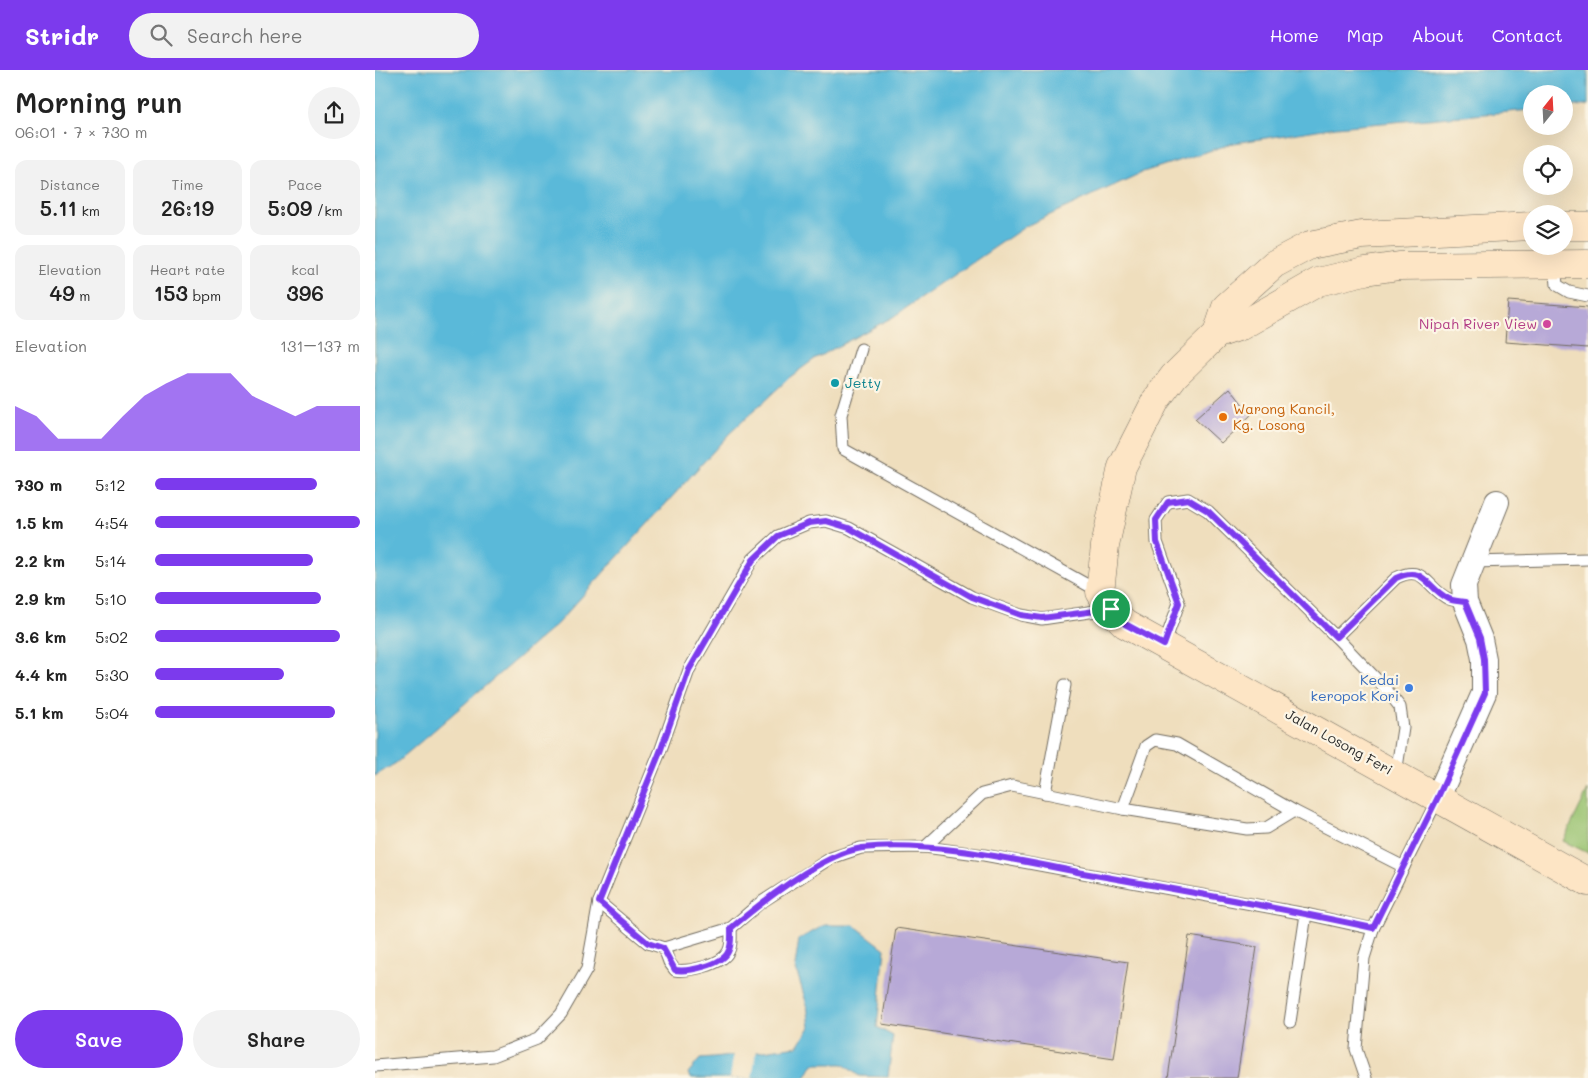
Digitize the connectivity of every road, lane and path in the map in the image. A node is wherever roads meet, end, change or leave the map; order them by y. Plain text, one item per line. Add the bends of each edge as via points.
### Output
1 (1523, 226) edge
2 (1573, 226) edge
3 (1588, 226) edge
4 (1555, 263) junction
5 (1588, 264) edge
6 (1588, 296) edge
7 (1217, 334) junction
8 (861, 349) dead end
9 (1497, 502) dead end
10 (1588, 559) edge
11 (1473, 562) junction
12 (1105, 600) junction
13 (1465, 602) junction
14 (1336, 637) junction
15 (1164, 645) junction
16 (1065, 685) dead end
17 (1396, 774) junction
18 (1045, 793) junction
19 (1438, 797) junction
20 (1123, 808) junction
21 (1294, 811) junction
22 (925, 847) junction
23 (1404, 867) junction
24 (1588, 882) edge
25 (599, 902) junction
26 (1307, 914) junction
27 (731, 928) junction
28 (1373, 928) junction
29 (663, 948) junction
30 (1290, 1022) dead end
31 (375, 1066) edge
32 (1366, 1078) edge

1 - 7 street via 1362,235 1310,245 1274,264 1226,307
2 - 3 street
4 - 5 street
4 - 6 lane via 1557,285 1569,292
4 - 7 street via 1399,266 1365,271 1318,282 1241,326
7 - 12 street via 1174,376 1156,400 1122,467 1110,521
8 - 12 lane via 841,415 843,449
9 - 11 street
10 - 11 lane
11 - 13 street via 1464,585
12 - 15 street, Jalan Losong Feri via 1125,624
12 - 25 lane via 1042,618 1021,615 972,597 849,528 826,521 809,523 778,536 753,560 689,670 660,752
13 - 14 lane via 1449,599 1416,573 1406,573 1396,578
13 - 19 street via 1480,638 1485,693
14 - 15 lane via 1208,511 1188,499 1168,502 1156,520 1157,542 1179,603
14 - 17 lane via 1400,708 1403,728
15 - 17 street, Jalan Losong Feri
16 - 18 lane
17 - 19 street, Jalan Losong Feri
18 - 20 lane
18 - 22 lane via 1012,786 982,794
19 - 23 lane
19 - 24 street, Jalan Losong Feri
20 - 21 lane via 1247,829 1265,828
20 - 21 lane via 1146,746 1155,740 1177,744
21 - 23 lane
22 - 26 lane via 984,854
22 - 27 lane via 861,848 831,858 760,903
23 - 28 lane
25 - 29 lane via 648,943
25 - 31 lane via 587,969 561,1014 537,1039 493,1056
26 - 28 lane
26 - 30 lane
27 - 29 lane
27 - 29 lane via 729,950 724,959 686,972 675,970
28 - 32 lane via 1365,958 1356,1049

